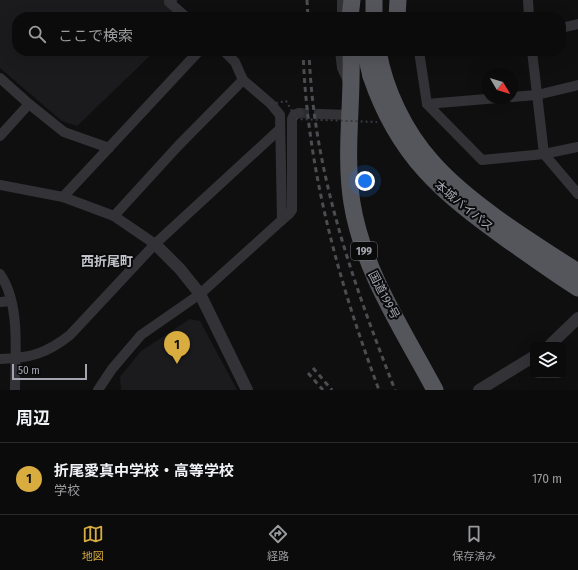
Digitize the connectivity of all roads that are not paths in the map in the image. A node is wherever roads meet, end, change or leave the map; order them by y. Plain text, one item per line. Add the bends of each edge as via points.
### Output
1 (172, 0) edge
2 (342, 0) edge
3 (352, 0) edge
4 (362, 0) edge
5 (374, 0) edge
6 (388, 0) edge
7 (398, 0) edge
8 (528, 0) edge
9 (180, 12) edge
10 (342, 12) edge
11 (351, 12) edge
12 (362, 12) edge
13 (374, 12) edge
14 (388, 12) edge
15 (397, 12) edge
16 (529, 12) edge
17 (578, 24) edge
18 (566, 27) edge
19 (194, 56) edge
20 (229, 56) edge
21 (341, 56) edge
22 (351, 56) edge
23 (420, 56) edge
24 (533, 56) edge
25 (376, 60) edge
26 (0, 78) edge
27 (243, 80) junction
28 (578, 85) edge
29 (351, 92) junction
30 (537, 95) junction
31 (518, 97) edge
32 (482, 99) edge
33 (29, 104) junction
34 (427, 104) junction
35 (299, 113) dead end
36 (320, 114) tunnel mouth
37 (350, 114) junction
38 (280, 129) junction
39 (0, 136) edge
40 (578, 147) edge
41 (109, 148) junction
42 (544, 154) junction
43 (0, 185) edge
44 (578, 194) edge
45 (64, 197) junction
46 (114, 216) junction
47 (282, 220) junction
48 (155, 244) junction
49 (578, 272) edge
50 (0, 274) edge
51 (578, 288) edge
52 (200, 294) junction
53 (11, 301) junction
54 (0, 302) edge
55 (578, 318) edge
56 (553, 342) edge
57 (0, 359) edge
58 (15, 359) junction
59 (530, 359) edge
60 (15, 390) edge
61 (98, 390) edge
62 (247, 390) edge
63 (435, 390) edge
64 (479, 390) edge

1 - 9 street via 169,2
2 - 10 street
3 - 11 highway
4 - 12 highway
5 - 13 highway
6 - 14 highway
7 - 15 highway
8 - 16 street
17 - 18 street
19 - 41 street
20 - 27 street via 235,62
21 - 29 street
22 - 29 highway, 国道199号 / 199
23 - 34 street
24 - 30 street
25 - 29 highway, 国道199号 / 199 via 356,82
25 - 49 highway, 本城バイパス via 394,103 432,162 472,198 513,229
25 - 51 highway, 本城バイパス via 387,116 405,148 458,204
26 - 33 street
27 - 38 street via 280,115
27 - 46 street
28 - 30 street
29 - 37 highway, 国道199号 / 199
30 - 31 street
30 - 42 street
32 - 34 street
33 - 39 street
33 - 41 street via 64,132
34 - 42 street via 482,160
35 - 47 street via 292,119 292,210
36 - 37 street
37 - 63 highway, 国道199号 / 199 via 349,179 362,247 369,266
38 - 47 street
38 - 48 street
40 - 42 street
41 - 45 street
42 - 44 street
43 - 45 street
45 - 46 street
46 - 48 street
47 - 52 street
48 - 52 street
48 - 58 street via 70,335 54,348 34,356
50 - 53 street via 6,283
52 - 61 street via 141,335
52 - 62 street
53 - 54 street
53 - 58 street via 14,314
55 - 56 street
57 - 58 street
58 - 60 street
59 - 64 street

